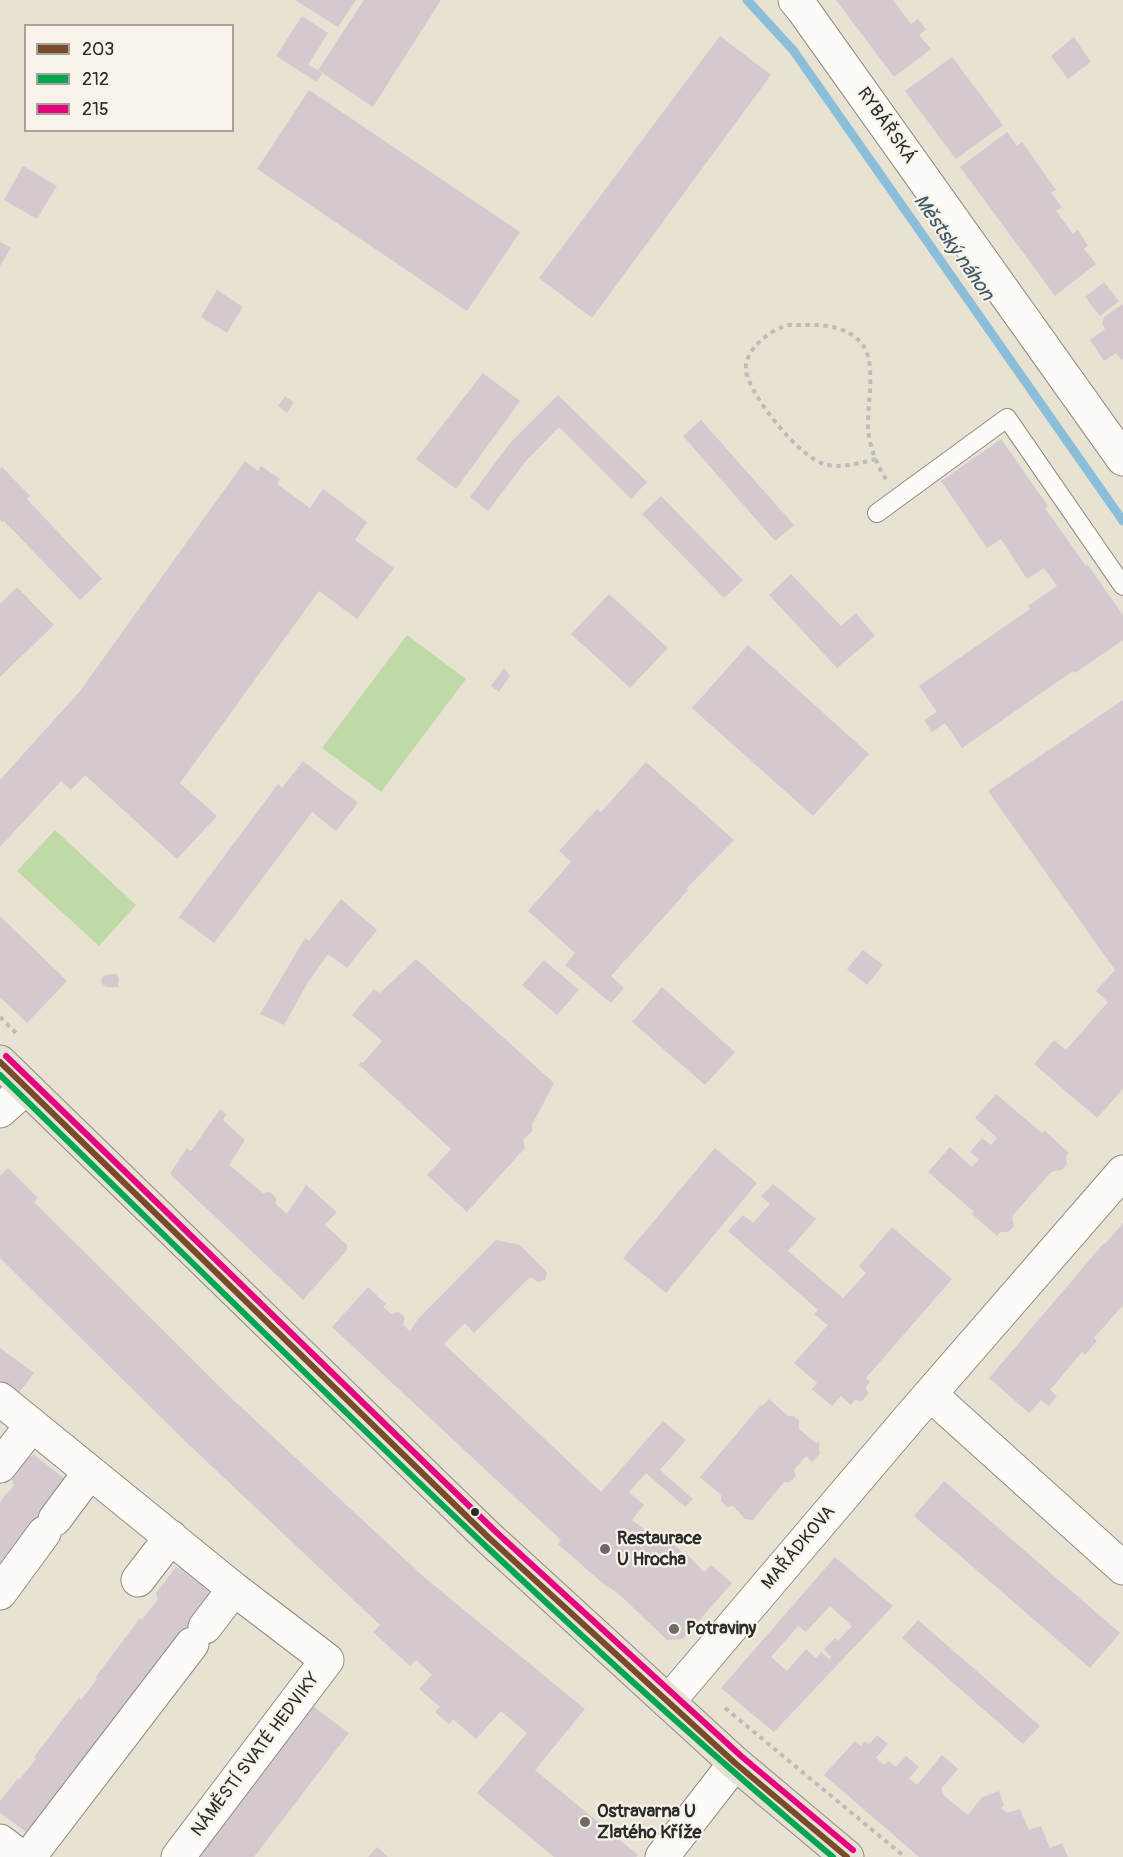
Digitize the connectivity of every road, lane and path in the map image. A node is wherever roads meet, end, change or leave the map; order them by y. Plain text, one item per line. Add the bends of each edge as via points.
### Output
1 (795, 0) edge
2 (876, 459) junction
3 (1123, 459) edge
4 (899, 497) junction
5 (877, 513) dead end
6 (1123, 586) edge
7 (0, 1062) edge
8 (26, 1088) junction
9 (0, 1111) edge
10 (1123, 1172) edge
11 (930, 1394) junction
12 (0, 1399) edge
13 (32, 1425) junction
14 (0, 1466) edge
15 (90, 1472) junction
16 (171, 1538) junction
17 (1123, 1568) edge
18 (138, 1580) dead end
19 (234, 1589) junction
20 (0, 1593) edge
21 (716, 1700) dead end
22 (669, 1702) junction
23 (735, 1763) junction
24 (0, 1841) edge
25 (21, 1857) edge
26 (29, 1857) edge
27 (178, 1857) edge
28 (662, 1857) edge
29 (847, 1857) edge
30 (905, 1857) edge

1 - 3 street, RYBÁŘSKÁ
2 - 2 path via 868,432 869,355 861,343 845,330 826,325 788,325 761,339 748,357 750,384 788,438 825,465 853,465
2 - 4 path via 879,470
4 - 5 lane
4 - 6 lane via 1007,418
7 - 8 main road
8 - 9 street
8 - 22 main road via 489,1538
10 - 11 street, MAŘÁDKOVA
11 - 17 street
11 - 22 street, MAŘÁDKOVA
12 - 13 street, NÁMĚSTÍ SVATÉ HEDVIKY
13 - 14 street
13 - 15 street, NÁMĚSTÍ SVATÉ HEDVIKY
15 - 16 street, NÁMĚSTÍ SVATÉ HEDVIKY
15 - 20 street
16 - 18 street
16 - 19 street, NÁMĚSTÍ SVATÉ HEDVIKY
19 - 26 street
19 - 27 street, NÁMĚSTÍ SVATÉ HEDVIKY via 327,1660
21 - 30 path
22 - 23 main road
23 - 28 street
23 - 29 main road
24 - 25 street

